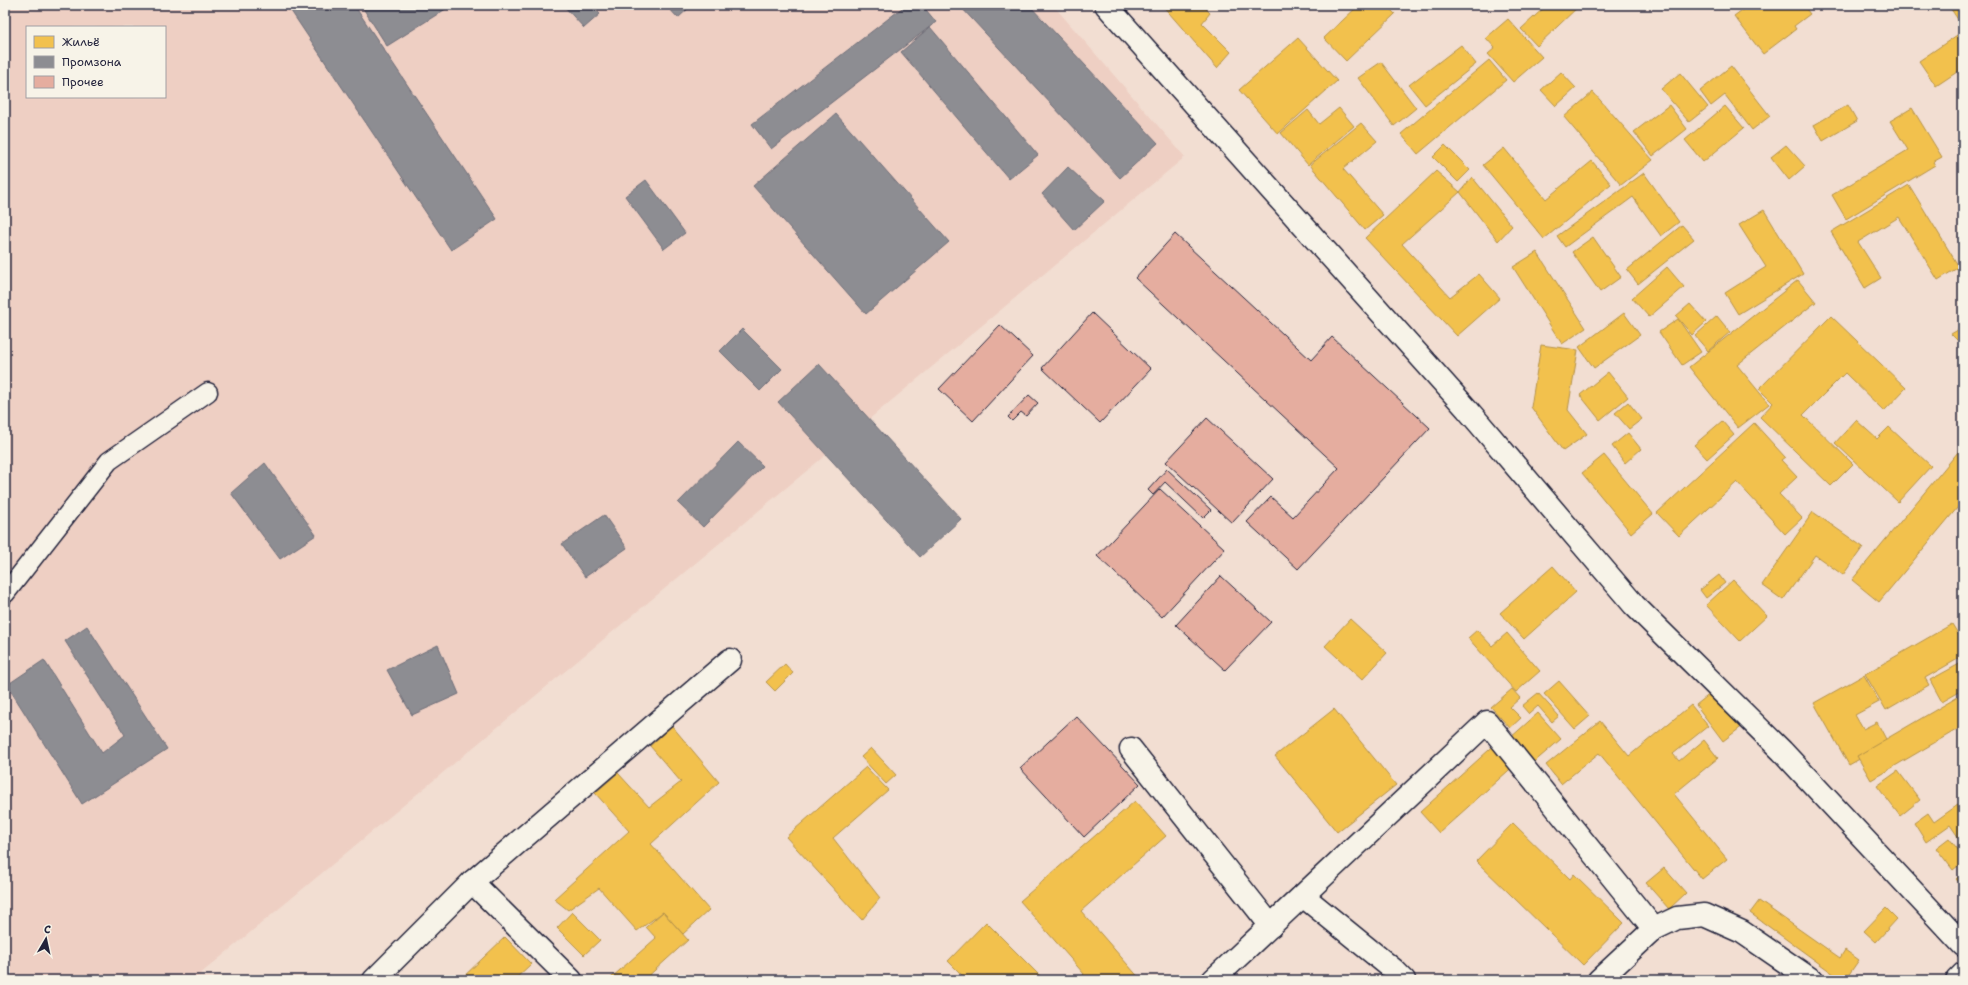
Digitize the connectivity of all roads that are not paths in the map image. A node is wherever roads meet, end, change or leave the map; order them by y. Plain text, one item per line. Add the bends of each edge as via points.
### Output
1 (1106, 5) edge
2 (208, 392) dead end
3 (5, 594) edge
4 (730, 660) dead end
5 (1131, 749) dead end
6 (472, 882) junction
7 (1303, 896) junction
8 (1271, 926) junction
9 (1654, 930) junction
10 (1963, 945) edge
11 (1963, 974) edge
12 (374, 980) edge
13 (571, 980) edge
14 (1213, 980) edge
15 (1404, 980) edge
16 (1599, 980) edge
17 (1812, 980) edge
18 (1957, 980) edge

1 - 10 street via 1467,409 1634,605 1782,750
2 - 3 lane via 109,461
4 - 6 street
5 - 8 street
6 - 12 street
6 - 13 street
7 - 8 street
7 - 9 street via 1487,722
7 - 15 street
8 - 14 street
9 - 16 street
9 - 17 street via 1677,918 1704,915 1742,932
11 - 18 street

